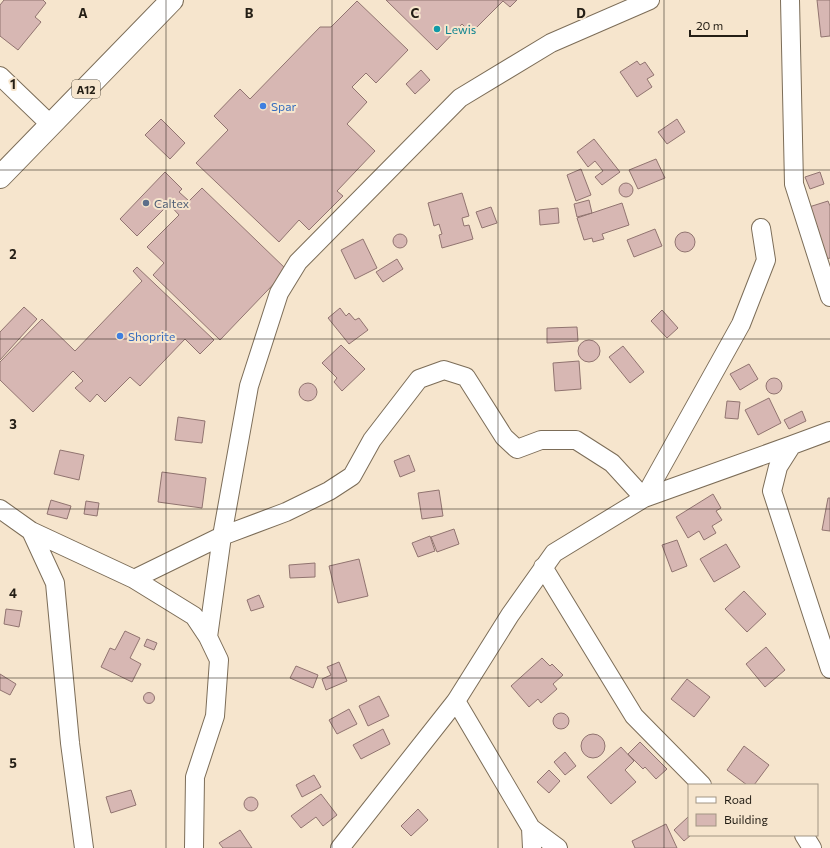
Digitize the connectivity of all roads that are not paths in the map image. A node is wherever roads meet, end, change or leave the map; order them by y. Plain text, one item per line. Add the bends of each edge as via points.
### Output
1 (172, 0) edge
2 (650, 0) edge
3 (790, 0) edge
4 (0, 76) edge
5 (51, 125) junction
6 (0, 177) edge
7 (761, 228) dead end
8 (830, 297) edge
9 (830, 431) edge
10 (792, 445) junction
11 (644, 498) junction
12 (0, 509) edge
13 (32, 531) junction
14 (222, 536) junction
15 (543, 567) junction
16 (134, 580) junction
17 (208, 637) junction
18 (830, 669) edge
19 (456, 701) junction
20 (701, 784) edge
21 (531, 828) junction
22 (805, 836) edge
23 (84, 848) edge
24 (194, 848) edge
25 (340, 848) edge
26 (532, 848) edge
27 (558, 848) edge
28 (812, 848) edge

1 - 5 main road, A12
2 - 14 street via 551,44 460,98 298,262 280,293 249,386
3 - 8 street via 794,184
4 - 5 street
5 - 6 main road, A12
7 - 11 street via 766,260 741,324
9 - 10 street
10 - 11 street
10 - 18 street via 778,467 772,491
11 - 14 street via 612,463 576,440 541,440 517,449 504,437 466,377 444,370 419,378 372,440 352,476 329,491 286,512
11 - 15 street via 554,553
12 - 13 street
13 - 16 street
13 - 23 street via 55,583 70,743
14 - 16 street
14 - 17 street
15 - 19 street
15 - 20 street via 634,716
16 - 17 street via 194,616
17 - 24 street via 219,660 215,716 195,777
19 - 21 street
19 - 25 street
21 - 26 street
21 - 27 street
22 - 28 street

